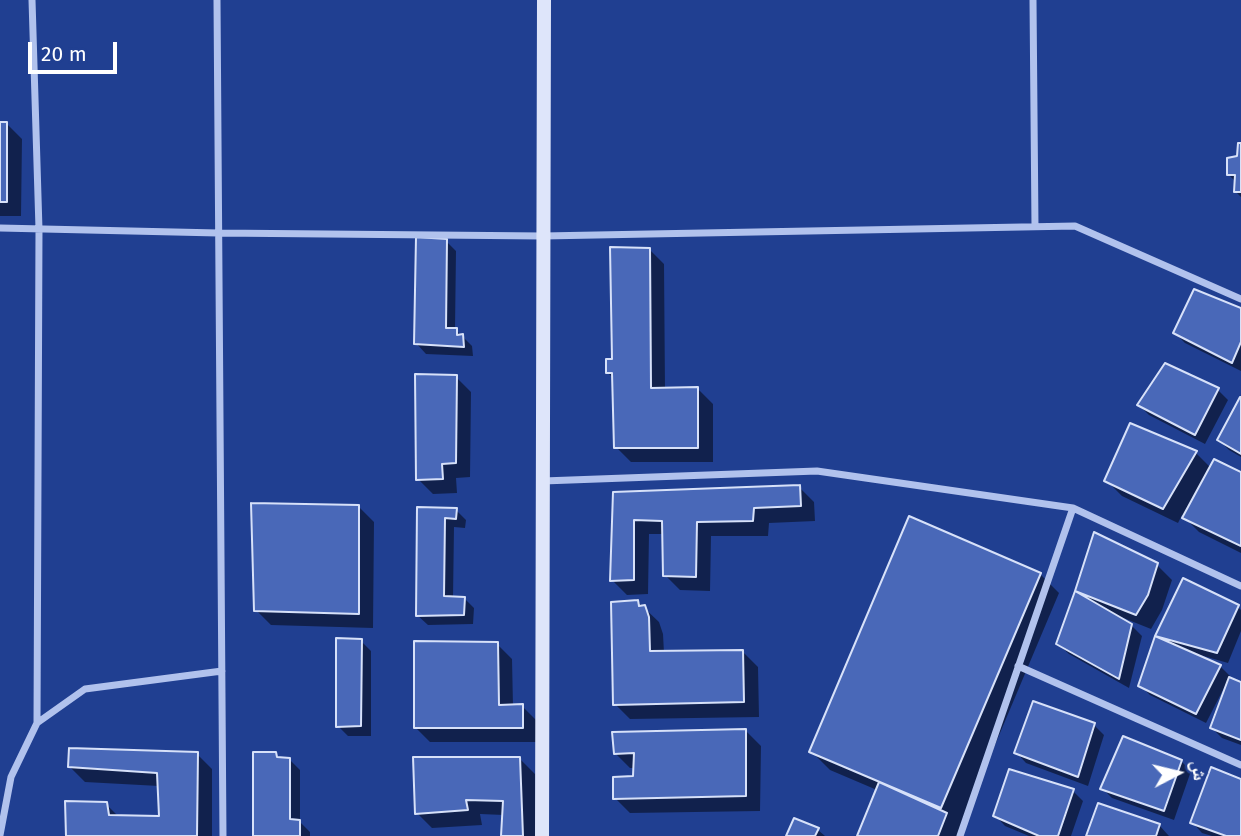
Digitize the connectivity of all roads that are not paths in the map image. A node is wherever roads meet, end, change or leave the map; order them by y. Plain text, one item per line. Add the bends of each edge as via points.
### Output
1 (32, 0) edge
2 (217, 0) edge
3 (544, 0) edge
4 (1033, 0) edge
5 (1035, 226) junction
6 (0, 228) edge
7 (39, 229) junction
8 (218, 233) junction
9 (543, 236) junction
10 (1241, 299) edge
11 (543, 481) junction
12 (1073, 508) junction
13 (1241, 586) edge
14 (1018, 666) junction
15 (222, 671) junction
16 (37, 723) junction
17 (1241, 765) edge
18 (0, 835) edge
19 (223, 836) edge
20 (542, 836) edge
21 (960, 836) edge

1 - 7 street
2 - 8 street
3 - 9 street
4 - 5 street
5 - 9 street
5 - 10 street via 1074,226
6 - 7 street
7 - 8 street
7 - 16 street
8 - 9 street
8 - 15 street
9 - 11 street
11 - 12 street via 817,471
11 - 20 street
12 - 13 street
12 - 14 street
14 - 17 street
14 - 21 street
15 - 16 street via 85,689
15 - 19 street
16 - 18 street via 11,777

